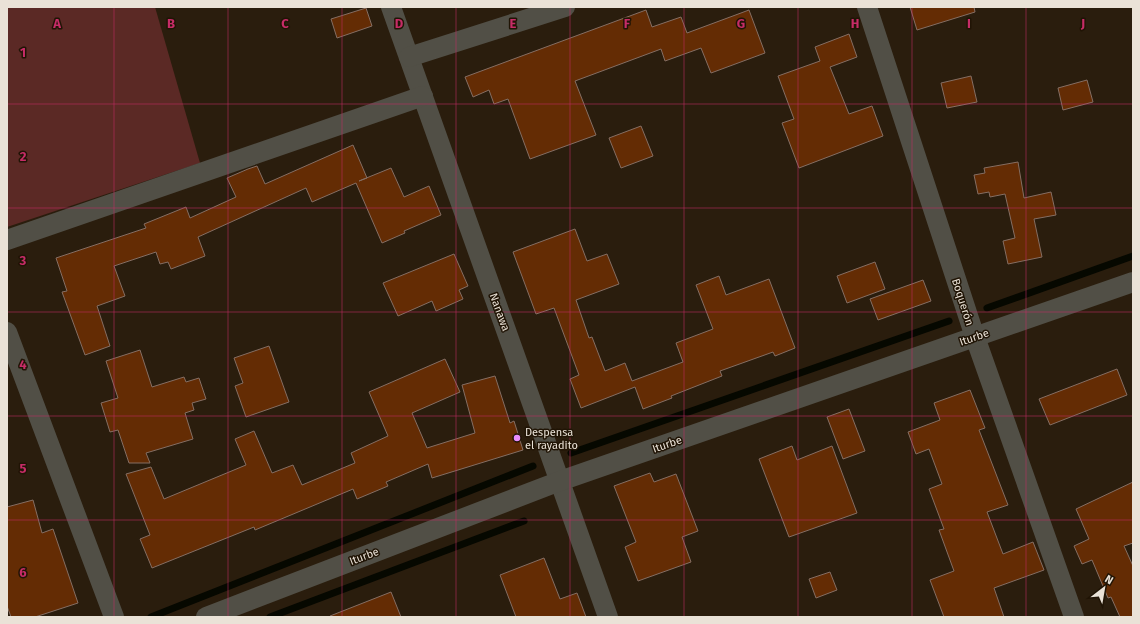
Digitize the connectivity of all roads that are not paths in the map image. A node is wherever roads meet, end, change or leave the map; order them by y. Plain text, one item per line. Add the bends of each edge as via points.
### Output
1 (392, 7) edge
2 (565, 7) edge
3 (867, 7) edge
4 (409, 57) junction
5 (423, 96) junction
6 (7, 240) edge
7 (1133, 282) edge
8 (7, 332) edge
9 (975, 337) junction
10 (560, 481) junction
11 (114, 617) edge
12 (206, 617) edge
13 (608, 617) edge
14 (1074, 617) edge

1 - 4 street, Nanawa
2 - 4 street
3 - 9 street, Boquerón
4 - 5 street, Nanawa
5 - 6 street
5 - 10 street, Nanawa
7 - 9 street, Iturbe
8 - 11 street
9 - 10 street, Iturbe
9 - 14 street, Boquerón
10 - 12 street, Iturbe
10 - 13 street, Nanawa

